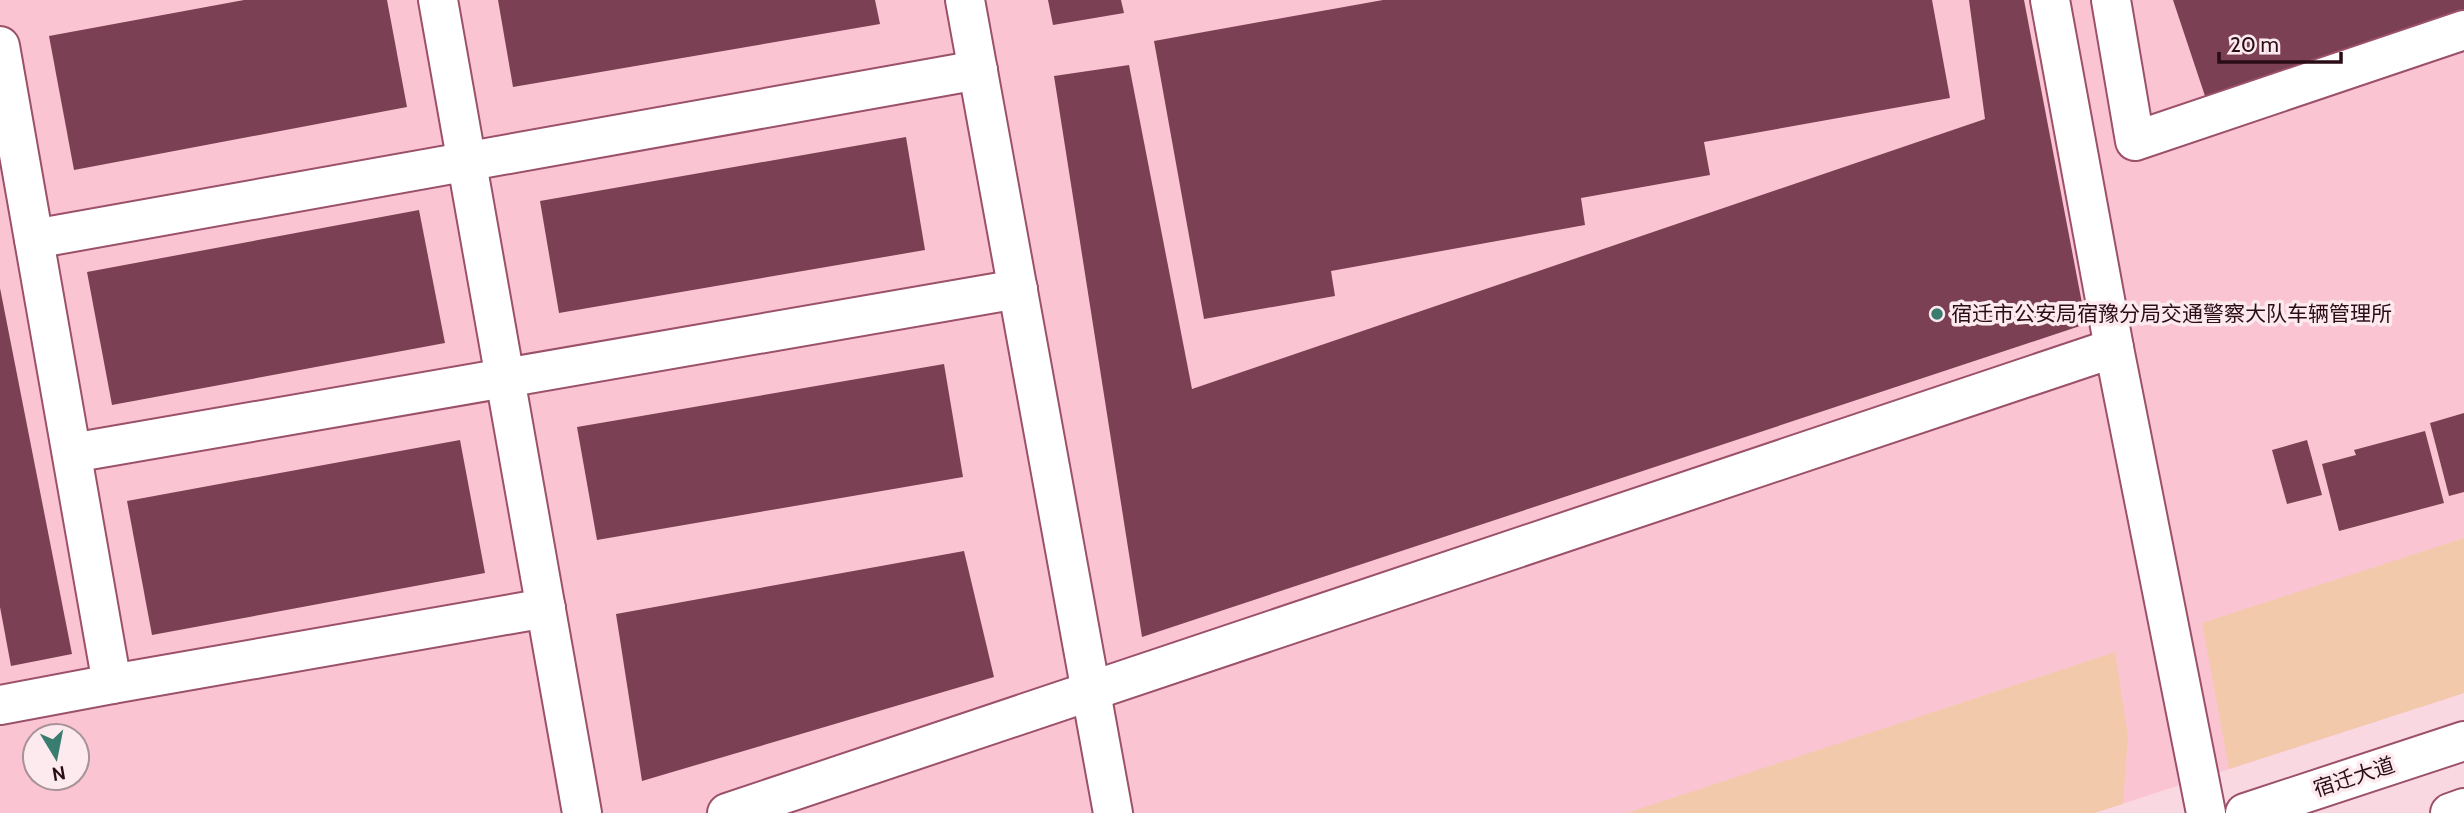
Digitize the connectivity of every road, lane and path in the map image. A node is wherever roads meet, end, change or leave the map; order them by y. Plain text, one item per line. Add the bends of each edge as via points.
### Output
1 (438, 0) edge
2 (965, 0) edge
3 (2050, 0) edge
4 (2111, 0) edge
5 (2464, 30) edge
6 (0, 47) edge
7 (978, 70) junction
8 (466, 162) junction
9 (34, 239) junction
10 (1018, 289) junction
11 (2114, 348) junction
12 (505, 378) junction
13 (72, 453) junction
14 (546, 608) junction
15 (113, 684) junction
16 (1091, 691) junction
17 (0, 705) edge
18 (2464, 741) edge
19 (2464, 808) edge
20 (582, 813) edge
21 (727, 813) edge
22 (1113, 813) edge
23 (2206, 813) edge
24 (2245, 813) edge
25 (2450, 813) edge

1 - 8 main road
2 - 7 main road
3 - 11 main road
4 - 5 main road via 2135,141
6 - 9 main road
7 - 8 main road
7 - 10 main road
8 - 9 main road
8 - 12 main road
9 - 13 main road
10 - 12 main road
10 - 16 main road
11 - 16 main road
11 - 23 main road
12 - 13 main road
12 - 14 main road
13 - 15 main road
14 - 15 main road
14 - 20 main road
15 - 17 main road
16 - 21 main road
16 - 22 main road
18 - 24 main road, 宿迁大道
19 - 25 main road

